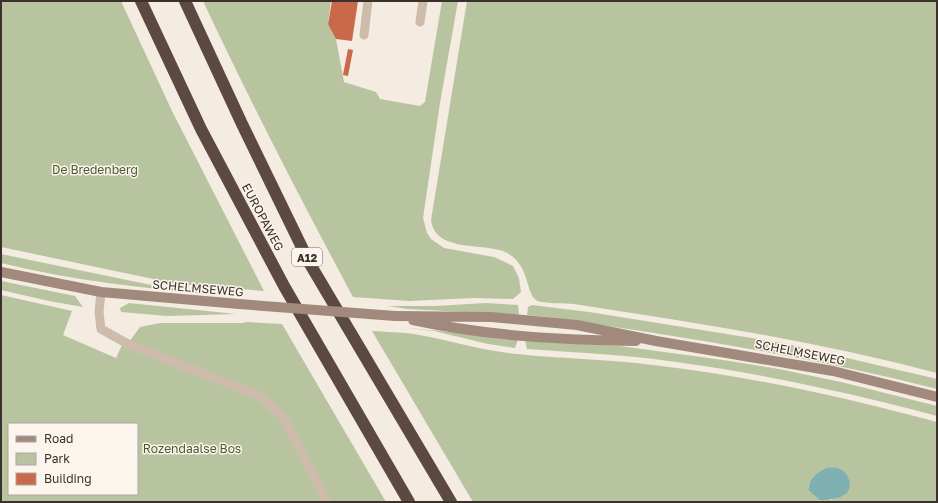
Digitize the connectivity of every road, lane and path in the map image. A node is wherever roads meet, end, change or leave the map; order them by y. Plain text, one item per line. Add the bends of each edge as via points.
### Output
1 (141, 1) edge
2 (185, 1) edge
3 (368, 1) edge
4 (424, 1) edge
5 (420, 22) dead end
6 (364, 35) dead end
7 (1, 272) edge
8 (101, 292) junction
9 (395, 316) junction
10 (656, 341) junction
11 (937, 397) edge
12 (327, 502) edge
13 (408, 502) edge
14 (451, 502) edge

1 - 13 highway, EUROPAWEG / A12 via 201,130 284,286
2 - 14 highway, EUROPAWEG / A12 via 310,264
3 - 6 lane
4 - 5 lane
7 - 8 main road, SCHELMSEWEG
8 - 9 main road, SCHELMSEWEG, bridge
8 - 12 lane via 101,330 128,344 260,396 273,406 288,426
9 - 10 main road, SCHELMSEWEG via 439,326 481,331
9 - 10 main road, SCHELMSEWEG via 459,316 547,321 608,330
10 - 11 main road, SCHELMSEWEG via 802,365

